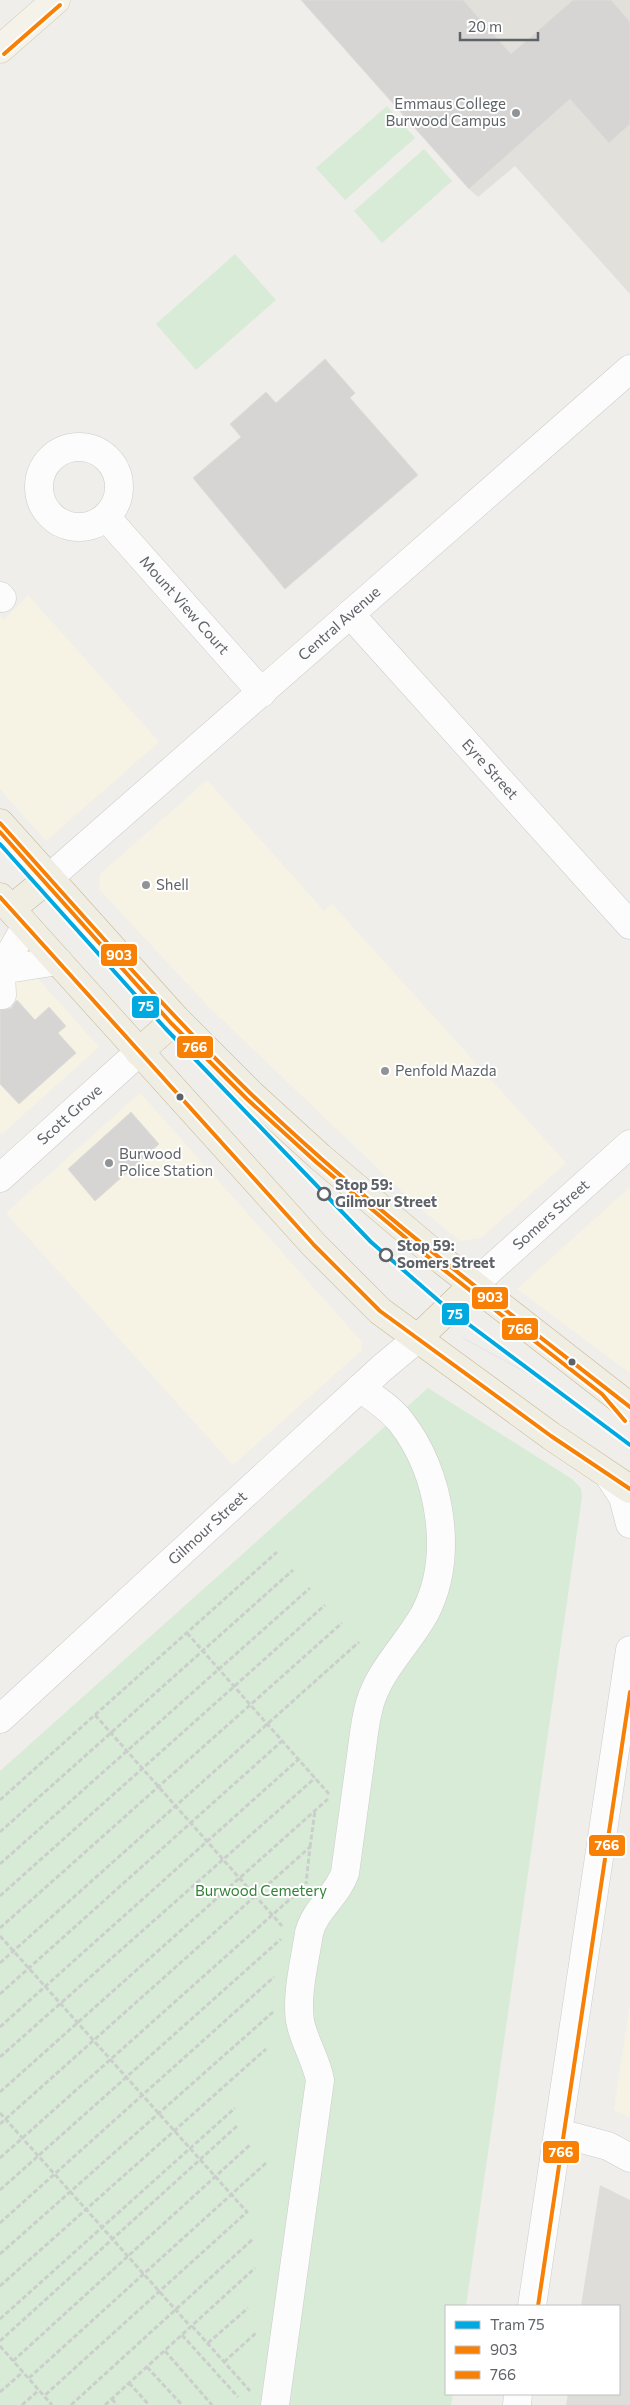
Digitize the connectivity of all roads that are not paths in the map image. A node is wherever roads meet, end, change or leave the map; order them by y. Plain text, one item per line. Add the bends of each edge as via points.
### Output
1 (42, 4) edge
2 (0, 49) edge
3 (630, 369) edge
4 (106, 517) dead end
5 (350, 614) junction
6 (262, 693) junction
7 (0, 823) edge
8 (49, 878) junction
9 (12, 910) edge
10 (630, 925) edge
11 (58, 962) junction
12 (1, 979) edge
13 (176, 1019) junction
14 (139, 1052) junction
15 (630, 1144) edge
16 (3, 1168) edge
17 (473, 1285) junction
18 (418, 1338) junction
19 (360, 1388) junction
20 (606, 1389) junction
21 (630, 1407) edge
22 (630, 1417) edge
23 (619, 1482) edge
24 (630, 1524) edge
25 (630, 1650) edge
26 (0, 1718) edge
27 (559, 2133) junction
28 (630, 2158) edge
29 (532, 2305) edge
30 (264, 2400) edge

1 - 2 main road
3 - 5 street, Central Avenue
4 - 6 street, Mount View Court
5 - 6 street, Central Avenue
5 - 10 street, Eyre Street
6 - 8 street, Central Avenue
7 - 8 highway
8 - 9 highway
8 - 13 highway
9 - 11 highway
9 - 12 street
11 - 12 street
11 - 14 highway
13 - 14 highway
13 - 17 highway via 320,1157
14 - 16 street, Scott Grove
14 - 18 highway via 326,1257 380,1311
15 - 17 street, Somers Street
17 - 18 highway
17 - 20 highway
18 - 19 street, Gilmour Street
18 - 23 highway
19 - 26 street, Gilmour Street
19 - 30 street via 394,1415 415,1443 435,1495 440,1553 436,1581 426,1611 383,1675 370,1704 344,1873 336,1890 312,1922 300,2021 320,2080
20 - 21 highway
20 - 22 highway
23 - 24 street
25 - 27 street
27 - 28 street via 608,2146
27 - 29 street

